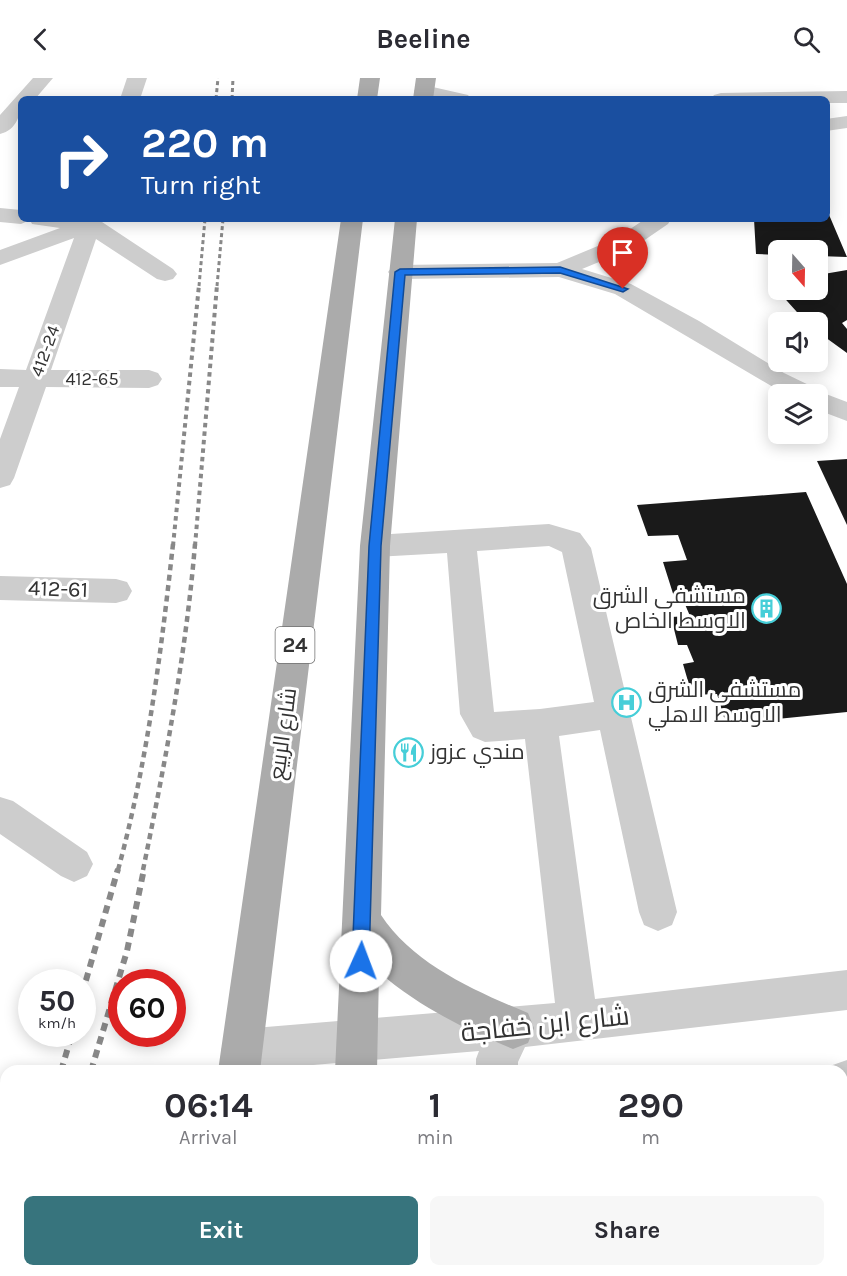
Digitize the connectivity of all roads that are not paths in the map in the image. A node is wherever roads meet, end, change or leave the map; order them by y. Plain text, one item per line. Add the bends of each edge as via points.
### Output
1 (43, 78) edge
2 (132, 78) edge
3 (137, 78) edge
4 (370, 78) edge
5 (424, 89) edge
6 (26, 96) edge
7 (131, 96) edge
8 (368, 96) edge
9 (450, 96) edge
10 (830, 97) edge
11 (847, 97) edge
12 (18, 105) edge
13 (847, 110) edge
14 (830, 111) edge
15 (847, 122) edge
16 (830, 124) edge
17 (0, 129) edge
18 (0, 215) edge
19 (18, 217) edge
20 (89, 222) edge
21 (91, 222) edge
22 (92, 222) edge
23 (352, 222) edge
24 (406, 222) edge
25 (656, 222) edge
26 (0, 258) edge
27 (560, 270) junction
28 (400, 272) junction
29 (165, 274) dead end
30 (0, 378) edge
31 (35, 378) junction
32 (149, 379) dead end
33 (785, 384) edge
34 (828, 404) edge
35 (847, 412) edge
36 (1, 475) edge
37 (461, 541) junction
38 (375, 546) junction
39 (0, 588) edge
40 (116, 591) dead end
41 (614, 714) junction
42 (540, 724) junction
43 (0, 813) edge
44 (74, 864) dead end
45 (658, 912) dead end
46 (362, 920) junction
47 (847, 990) edge
48 (579, 1022) junction
49 (513, 1028) junction
50 (356, 1056) edge
51 (240, 1061) edge
52 (497, 1065) edge

1 - 6 street
2 - 3 street
3 - 7 street
4 - 8 main road
5 - 9 street
10 - 11 street
12 - 17 street
13 - 14 street
15 - 16 street
18 - 19 street
20 - 26 street
21 - 31 street, 412-24
22 - 29 street
23 - 51 main road, شارع الربيع / 24
24 - 28 main road
25 - 27 street via 625,243
27 - 28 street
27 - 33 street via 623,289
28 - 38 main road
30 - 31 street, 412-65
31 - 32 street, 412-65
31 - 36 street, 412-24
34 - 35 street
37 - 38 street
37 - 41 street via 549,535 569,541 576,548
37 - 42 street via 477,714 485,727
38 - 46 main road
39 - 40 street, 412-61
41 - 42 street
41 - 45 street
42 - 48 street
43 - 44 street
46 - 49 main road via 380,945 406,969 479,1013
46 - 50 main road
47 - 48 street, شارع ابن خفاجة
48 - 49 street, شارع ابن خفاجة
49 - 50 street, شارع ابن خفاجة
49 - 52 street
50 - 51 street, شارع ابن خفاجة

